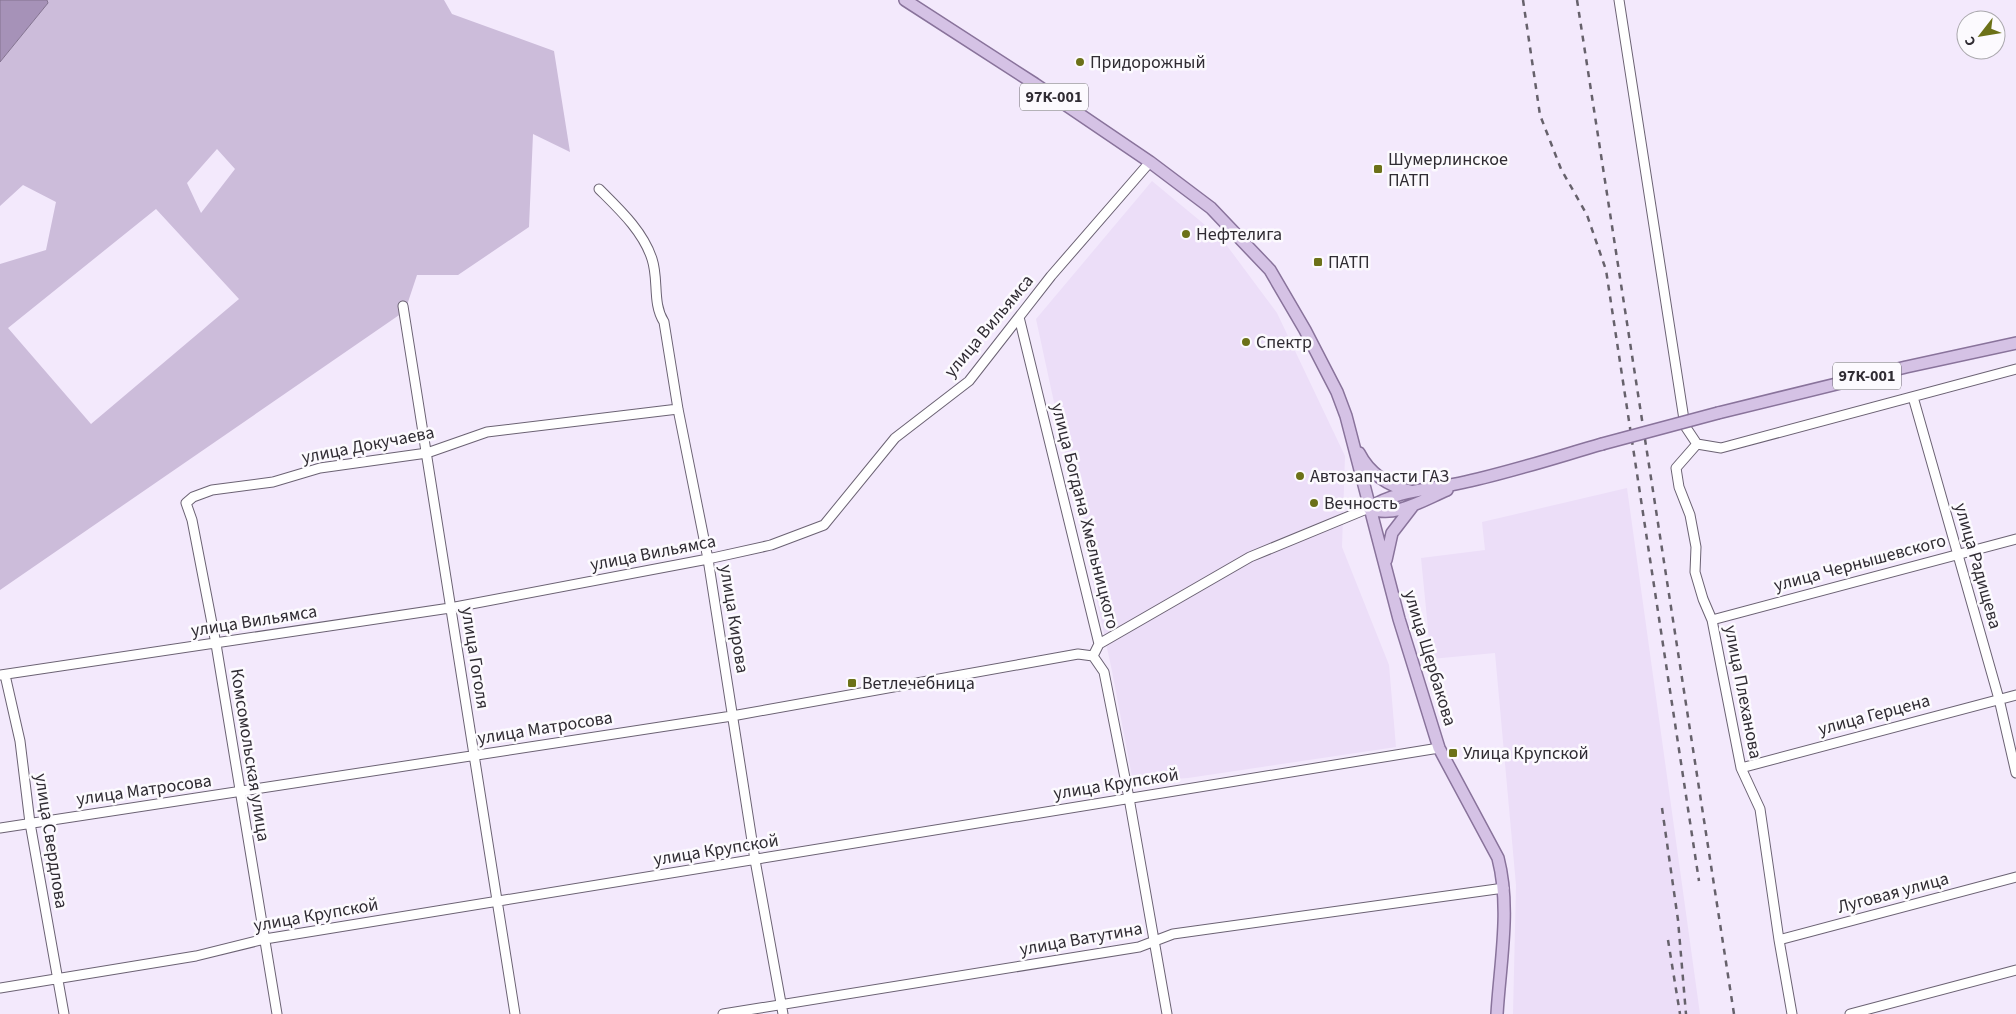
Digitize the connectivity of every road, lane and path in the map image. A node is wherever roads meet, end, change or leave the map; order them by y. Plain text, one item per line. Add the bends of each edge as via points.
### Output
1 (905, 0) edge
2 (1619, 0) edge
3 (1150, 162) junction
4 (599, 189) dead end
5 (403, 306) dead end
6 (1019, 317) junction
7 (2016, 342) edge
8 (2016, 369) edge
9 (1913, 397) junction
10 (678, 409) junction
11 (1354, 443) junction
12 (1697, 444) junction
13 (427, 453) junction
14 (1465, 482) junction
15 (1412, 491) junction
16 (1419, 501) junction
17 (186, 503) joint
18 (1369, 508) junction
19 (2016, 539) edge
20 (1957, 554) junction
21 (708, 560) junction
22 (1386, 572) junction
23 (450, 608) junction
24 (1712, 620) junction
25 (216, 644) junction
26 (1099, 644) junction
27 (1093, 656) junction
28 (3, 675) edge
29 (2016, 695) edge
30 (1999, 699) junction
31 (732, 716) junction
32 (1439, 748) junction
33 (474, 756) junction
34 (1741, 768) junction
35 (2016, 773) edge
36 (240, 792) junction
37 (1129, 798) junction
38 (30, 823) junction
39 (0, 828) edge
40 (755, 860) junction
41 (2016, 877) edge
42 (1504, 888) junction
43 (497, 902) junction
44 (265, 939) junction
45 (1778, 940) junction
46 (1156, 941) junction
47 (2016, 970) edge
48 (58, 979) junction
49 (0, 988) edge
50 (782, 1009) edge
51 (64, 1014) edge
52 (277, 1014) edge
53 (515, 1014) edge
54 (723, 1014) edge
55 (1168, 1014) edge
56 (1497, 1014) edge
57 (1792, 1014) edge
58 (1850, 1014) edge

1 - 3 main road, 97К-001
2 - 12 street via 1685,426
3 - 6 street, улица Вильямса
3 - 11 main road, 97К-001 via 1211,208 1270,270 1293,307 1336,392
4 - 10 street, улица Кирова via 633,225 652,259 657,310 664,322
5 - 13 street, улица Гоголя
6 - 21 street, улица Вильямса via 969,381 895,438 824,525 771,545
6 - 26 street, улица Богдана Хмельницкого
7 - 14 main road, 97К-001, bridge via 1718,413
8 - 9 street
9 - 12 street via 1721,448
9 - 20 street, улица Радищева
10 - 13 street, улица Докучаева via 487,432
10 - 21 street, улица Кирова
11 - 15 main road, 97К-001 via 1360,456 1378,476 1398,488
11 - 18 main road, 97К-001
12 - 24 street, улица Плеханова via 1676,468 1696,547 1695,572
13 - 17 street, улица Докучаева via 320,468 273,482 212,490
13 - 23 street, улица Гоголя
14 - 15 main road, 97К-001
14 - 16 main road, 97К-001
15 - 18 main road, 97К-001
16 - 18 main road, 97К-001 via 1389,512
16 - 22 main road via 1392,532 1386,555
17 - 25 street, Комсомольская улица
18 - 22 main road, улица Щербакова
18 - 26 street via 1250,557
19 - 20 street, улица Чернышевского
20 - 24 street, улица Чернышевского
20 - 30 street, улица Радищева
21 - 23 street, улица Вильямса
21 - 31 street, улица Кирова
22 - 32 main road, улица Щербакова
23 - 25 street, улица Вильямса
23 - 33 street, улица Гоголя
24 - 34 street, улица Плеханова
25 - 28 street, улица Вильямса
25 - 36 street, Комсомольская улица
26 - 27 street, улица Богдана Хмельницкого
27 - 31 street, улица Матросова via 1078,654
27 - 37 street via 1104,672
28 - 38 street, улица Свердлова via 20,741
29 - 30 street, улица Герцена
30 - 34 street, улица Герцена
30 - 35 street, улица Радищева
31 - 33 street, улица Матросова
31 - 40 street, улица Кирова
32 - 37 street, улица Крупской
32 - 42 main road, улица Щербакова via 1498,858
33 - 36 street, улица Матросова
33 - 43 street, улица Гоголя
34 - 45 street, улица Плеханова via 1760,809
36 - 38 street, улица Матросова
36 - 44 street, Комсомольская улица
37 - 40 street, улица Крупской
37 - 46 street
38 - 39 street, улица Матросова
38 - 48 street, улица Свердлова
40 - 43 street, улица Крупской
40 - 50 street, улица Кирова
41 - 45 street, Луговая улица
42 - 46 street, улица Ватутина via 1173,934
42 - 56 main road, улица Щербакова
43 - 44 street, улица Крупской
43 - 53 street, улица Гоголя
44 - 48 street, улица Крупской via 196,956
44 - 52 street, Комсомольская улица
45 - 57 street, улица Плеханова
46 - 50 street, улица Ватутина via 1139,947
46 - 55 street
47 - 58 street
48 - 49 street, улица Крупской
48 - 51 street, улица Свердлова
50 - 54 street, улица Ватутина

